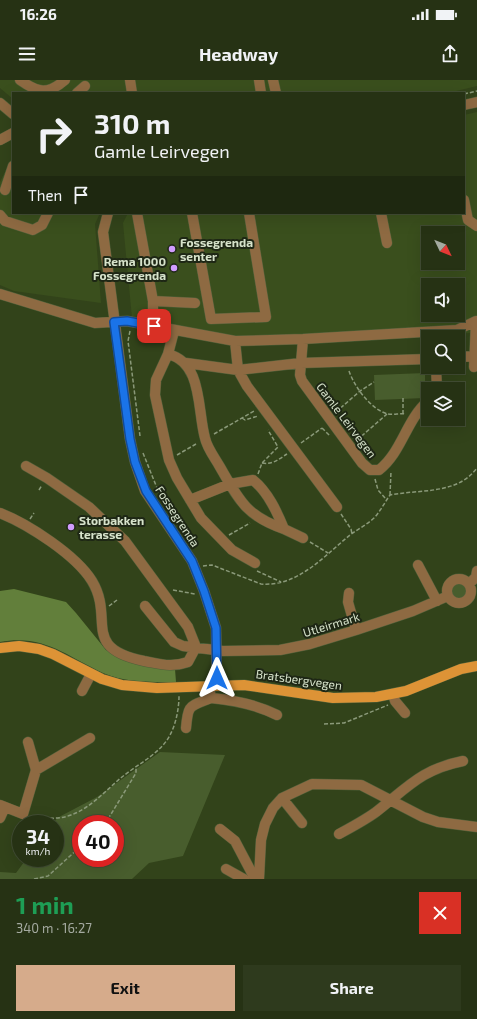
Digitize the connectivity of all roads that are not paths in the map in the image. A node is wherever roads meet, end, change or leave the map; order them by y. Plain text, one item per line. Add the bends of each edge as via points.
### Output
1 (20, 80) edge
2 (65, 80) edge
3 (130, 80) edge
4 (259, 80) edge
5 (273, 80) edge
6 (86, 86) dead end
7 (78, 92) edge
8 (132, 92) edge
9 (261, 92) edge
10 (276, 92) edge
11 (477, 102) edge
12 (0, 103) edge
13 (465, 105) edge
14 (12, 113) edge
15 (12, 133) edge
16 (0, 140) edge
17 (12, 169) edge
18 (5, 190) dead end
19 (465, 205) edge
20 (48, 214) edge
21 (108, 214) edge
22 (137, 214) edge
23 (192, 214) edge
24 (249, 214) edge
25 (381, 214) edge
26 (0, 215) edge
27 (477, 226) edge
28 (387, 243) dead end
29 (0, 294) edge
30 (153, 301) junction
31 (195, 303) dead end
32 (476, 321) edge
33 (114, 322) junction
34 (154, 326) junction
35 (458, 330) edge
36 (174, 331) junction
37 (421, 334) edge
38 (303, 339) junction
39 (235, 340) junction
40 (168, 354) junction
41 (474, 356) junction
42 (465, 357) edge
43 (421, 358) edge
44 (186, 363) junction
45 (301, 363) junction
46 (474, 367) dead end
47 (238, 370) junction
48 (421, 408) edge
49 (26, 466) dead end
50 (230, 484) junction
51 (190, 500) junction
52 (337, 507) road end
53 (0, 513) edge
54 (284, 529) junction
55 (303, 538) road end
56 (255, 563) road end
57 (418, 565) dead end
58 (477, 571) edge
59 (473, 590) edge
60 (349, 593) dead end
61 (448, 596) junction
62 (437, 601) junction
63 (145, 606) dead end
64 (356, 630) junction
65 (196, 647) junction
66 (0, 648) edge
67 (217, 649) junction
68 (477, 666) edge
69 (91, 674) junction
70 (213, 686) junction
71 (82, 691) dead end
72 (394, 697) junction
73 (211, 698) junction
74 (405, 713) dead end
75 (277, 715) dead end
76 (186, 728) dead end
77 (90, 738) dead end
78 (28, 742) dead end
79 (463, 761) dead end
80 (36, 770) junction
81 (282, 798) junction
82 (390, 801) junction
83 (3, 806) edge
84 (0, 818) edge
85 (302, 823) dead end
86 (477, 827) edge
87 (220, 829) dead end
88 (340, 834) dead end
89 (226, 869) dead end
90 (244, 879) edge
91 (255, 879) edge
92 (258, 879) edge

1 - 2 street via 33,89 44,92
3 - 8 street
4 - 9 street
5 - 10 street
6 - 7 street
11 - 13 street
12 - 14 street
15 - 16 street
17 - 18 street
19 - 27 street via 468,220
20 - 26 street via 42,225 33,230 5,221
21 - 33 street, Fossegrenda via 103,232
22 - 30 street
23 - 24 street via 211,318 266,317
25 - 28 street
29 - 33 street via 95,323
30 - 31 street
30 - 34 street
32 - 35 street
32 - 41 street
33 - 34 street via 127,321
33 - 67 street, Fossegrenda via 135,462 146,491 192,561 216,628
34 - 36 street
36 - 39 street
36 - 40 street
37 - 38 street
38 - 39 street
38 - 45 street, Gamle Leirvegen
39 - 47 street
40 - 44 street
40 - 51 street via 156,380 155,395 169,460
41 - 42 street
41 - 46 street
43 - 45 street, Gamle Leirvegen
44 - 47 street
44 - 50 street via 193,375 205,439
45 - 47 street
45 - 48 street, Gamle Leirvegen via 302,381 365,467 375,471 391,459 414,415
47 - 52 street
49 - 65 street via 89,507 125,541 181,616
50 - 51 street
50 - 54 street via 242,503 258,518
50 - 54 street via 254,480 277,513
51 - 56 street via 201,518 220,539 232,550
53 - 65 street via 35,532 64,552 83,570 92,581 98,596 102,632 110,647 117,652 131,658 176,666 188,662
54 - 55 street
57 - 62 street
58 - 59 street
59 - 61 street via 468,600 459,604
59 - 61 street via 460,579 453,580 448,586
60 - 64 street via 348,602
61 - 62 street, Utleirmark
62 - 64 street, Utleirmark
63 - 65 street via 174,642
64 - 67 street, Utleirmark via 280,650
65 - 67 street
66 - 69 main road, Bratsbergvegen via 19,646 39,649
67 - 70 street, Fossegrenda
68 - 72 main road, Bratsbergvegen via 461,669
69 - 70 main road, Bratsbergvegen via 122,685 157,688
69 - 71 street
70 - 72 main road, Bratsbergvegen via 257,686 332,698
70 - 73 street
72 - 74 street
73 - 75 street via 265,709
73 - 76 street via 191,706
77 - 80 street
78 - 80 street
79 - 82 street via 427,772
80 - 83 street via 23,814
81 - 82 street via 312,784 352,784 370,789
81 - 85 street
81 - 92 street via 273,808 265,824
82 - 86 street via 438,822
82 - 88 street
83 - 84 street
87 - 91 street via 235,841
89 - 90 street

